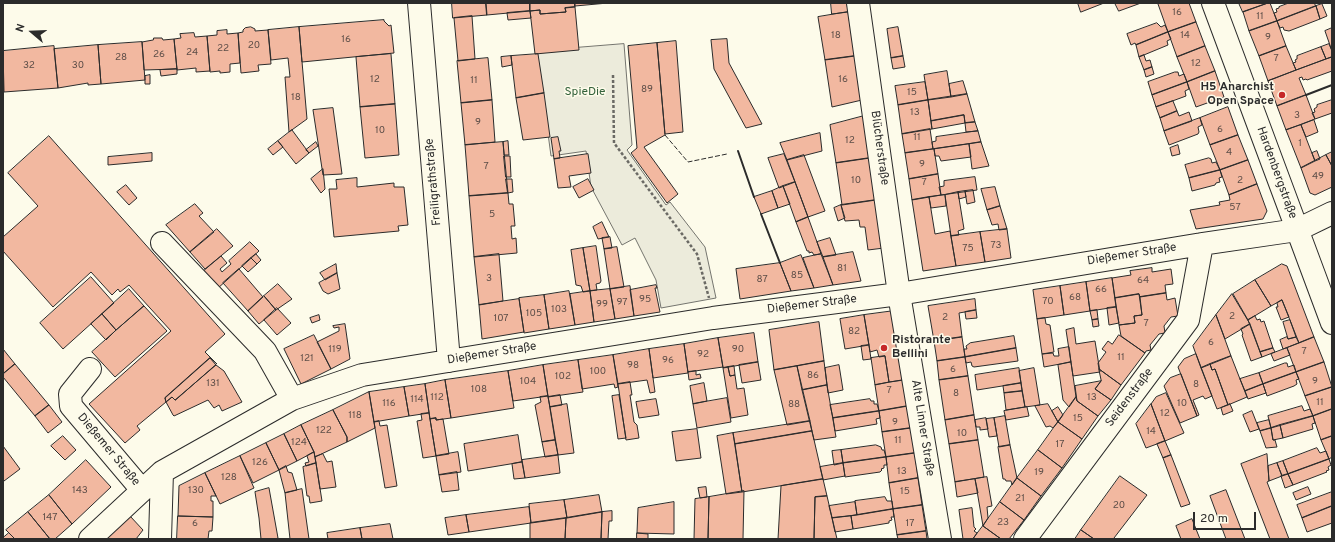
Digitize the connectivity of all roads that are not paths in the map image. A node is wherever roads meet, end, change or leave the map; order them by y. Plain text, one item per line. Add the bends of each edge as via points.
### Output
1 (420, 3) edge
2 (858, 3) edge
3 (1213, 3) edge
4 (1332, 213) edge
5 (1298, 230) junction
6 (162, 243) dead end
7 (1202, 244) junction
8 (899, 294) junction
9 (1332, 323) edge
10 (449, 361) junction
11 (90, 369) dead end
12 (292, 399) junction
13 (162, 472) junction
14 (142, 490) junction
15 (90, 539) edge
16 (160, 539) edge
17 (940, 539) edge
18 (1025, 539) edge

1 - 10 street, Freiligrathstraße
2 - 8 street, Blücherstraße
3 - 5 street, Hardenbergstraße
4 - 5 street, Dießemer Straße
5 - 7 street, Dießemer Straße
5 - 9 street, Hardenbergstraße
6 - 12 street via 266,351
7 - 8 street, Dießemer Straße
7 - 18 street, Seidenstraße via 1188,320
8 - 10 street, Dießemer Straße via 713,318
8 - 17 street, Alte Linner Straße
10 - 12 street, Dießemer Straße via 362,375
11 - 14 street, Dießemer Straße via 70,394 71,406
12 - 13 street, Dießemer Straße
13 - 14 street, Dießemer Straße
13 - 16 street
14 - 15 street, Dießemer Straße

